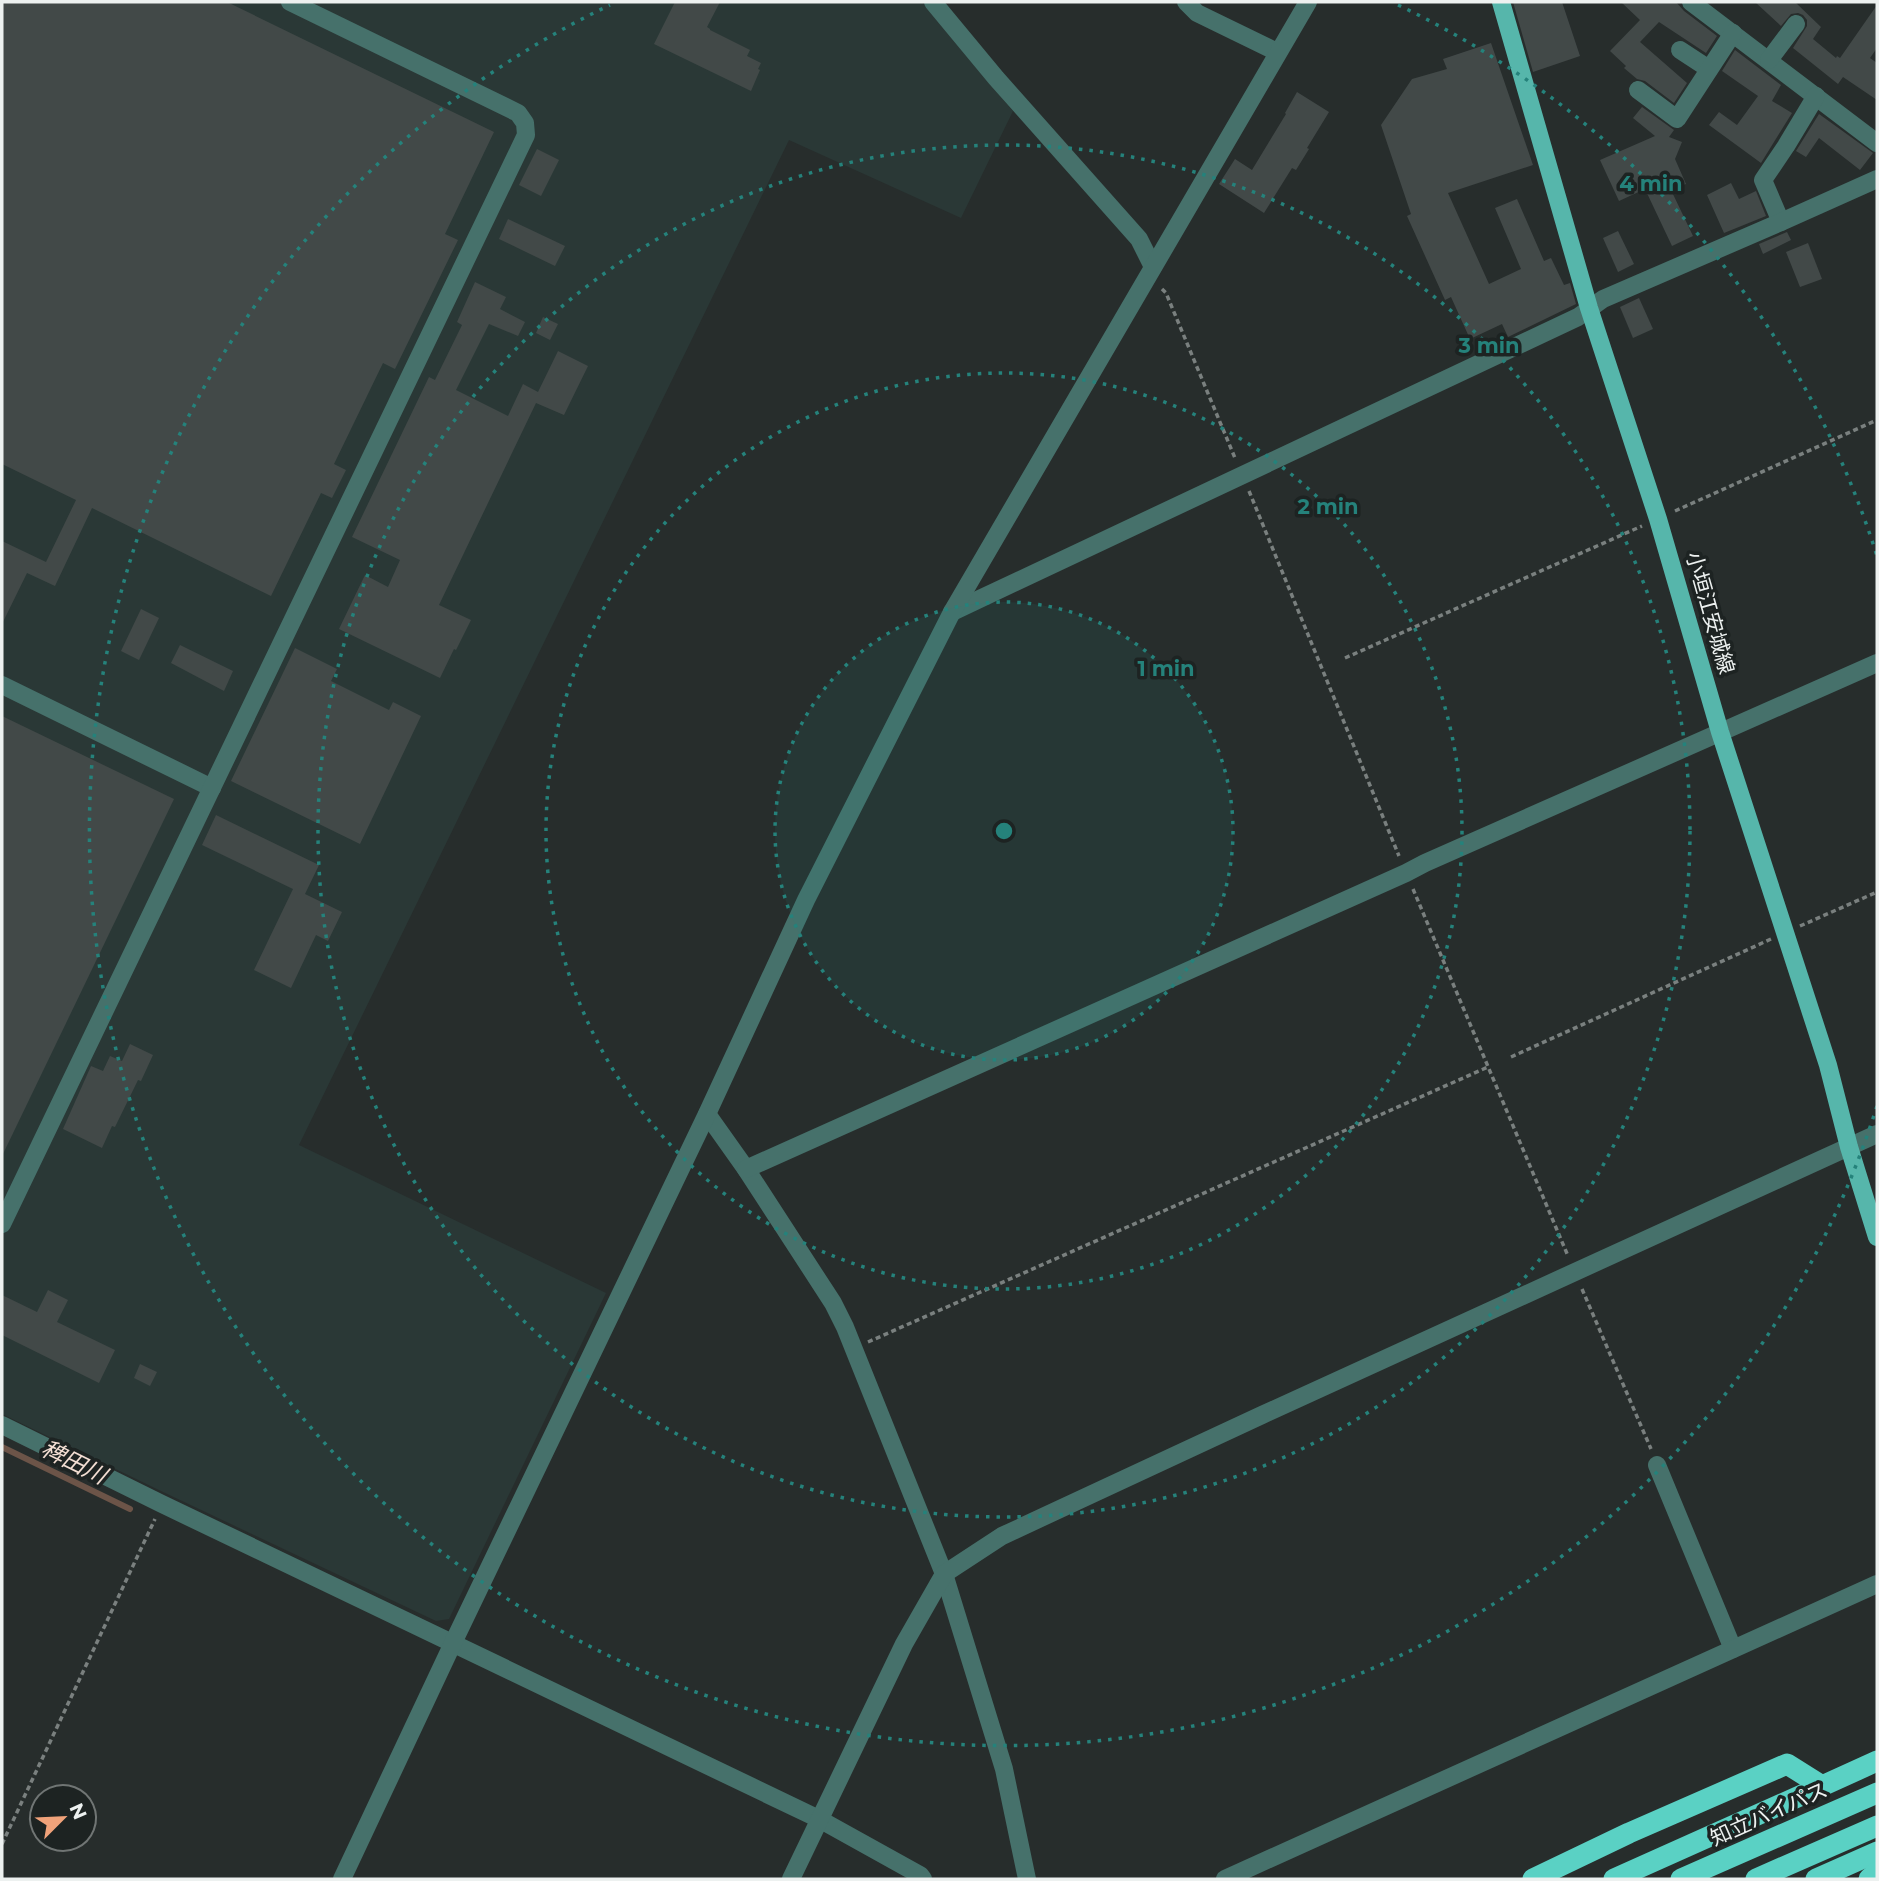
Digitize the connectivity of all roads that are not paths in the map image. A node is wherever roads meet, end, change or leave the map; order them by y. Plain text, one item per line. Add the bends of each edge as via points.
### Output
1 (290, 2) edge
2 (933, 2) edge
3 (1186, 2) edge
4 (1308, 2) edge
5 (1501, 2) edge
6 (1691, 2) edge
7 (1796, 24) dead end
8 (1733, 33) junction
9 (1680, 50) dead end
10 (1278, 52) junction
11 (1769, 60) junction
12 (1709, 69) junction
13 (1638, 90) dead end
14 (1816, 96) junction
15 (1877, 143) edge
16 (1877, 179) edge
17 (1781, 222) junction
18 (1153, 267) junction
19 (1589, 308) junction
20 (952, 612) junction
21 (1877, 663) edge
22 (2, 685) edge
23 (1720, 732) junction
24 (212, 788) junction
25 (707, 1114) junction
26 (1877, 1134) edge
27 (1849, 1147) junction
28 (746, 1169) junction
29 (2, 1224) edge
30 (1877, 1237) edge
31 (2, 1425) edge
32 (1657, 1465) dead end
33 (944, 1574) junction
34 (1877, 1584) edge
35 (453, 1643) junction
36 (1733, 1649) junction
37 (1877, 1761) edge
38 (1822, 1786) junction
39 (1877, 1793) edge
40 (819, 1819) junction
41 (1877, 1826) edge
42 (1877, 1852) edge
43 (1877, 1872) edge
44 (342, 1879) edge
45 (791, 1879) edge
46 (923, 1879) edge
47 (1027, 1879) edge
48 (1224, 1879) edge
49 (1533, 1879) edge
50 (1614, 1879) edge
51 (1681, 1879) edge
52 (1756, 1879) edge
53 (1816, 1879) edge
54 (1868, 1879) edge

1 - 24 street via 518,113 527,135
2 - 18 street via 1139,239
3 - 10 street via 1197,13
4 - 10 street
5 - 19 main road, 小垣江安城線
6 - 8 street
7 - 11 street
8 - 11 street
8 - 12 street
9 - 12 street
10 - 18 street
11 - 14 street
12 - 13 street via 1677,119
14 - 15 street
14 - 17 street via 1763,180
16 - 17 street
17 - 19 street
18 - 20 street
19 - 20 street
19 - 23 main road, 小垣江安城線 via 1658,519
20 - 25 street via 806,900
21 - 23 street
22 - 24 street
23 - 27 main road, 小垣江安城線 via 1828,1065
23 - 28 street
24 - 29 street
25 - 28 street
25 - 35 street
26 - 27 street
27 - 30 main road, 小垣江安城線
27 - 33 street via 1002,1536
28 - 33 street via 833,1303
31 - 35 street
32 - 36 street
33 - 40 street via 904,1644
33 - 47 street via 1004,1769
34 - 36 street
35 - 40 street
35 - 44 street
36 - 48 street
37 - 38 highway
38 - 49 highway via 1787,1765
38 - 50 highway
39 - 51 highway, 知立バイパス
40 - 45 street
40 - 46 street
41 - 52 highway
42 - 53 highway
43 - 54 highway

